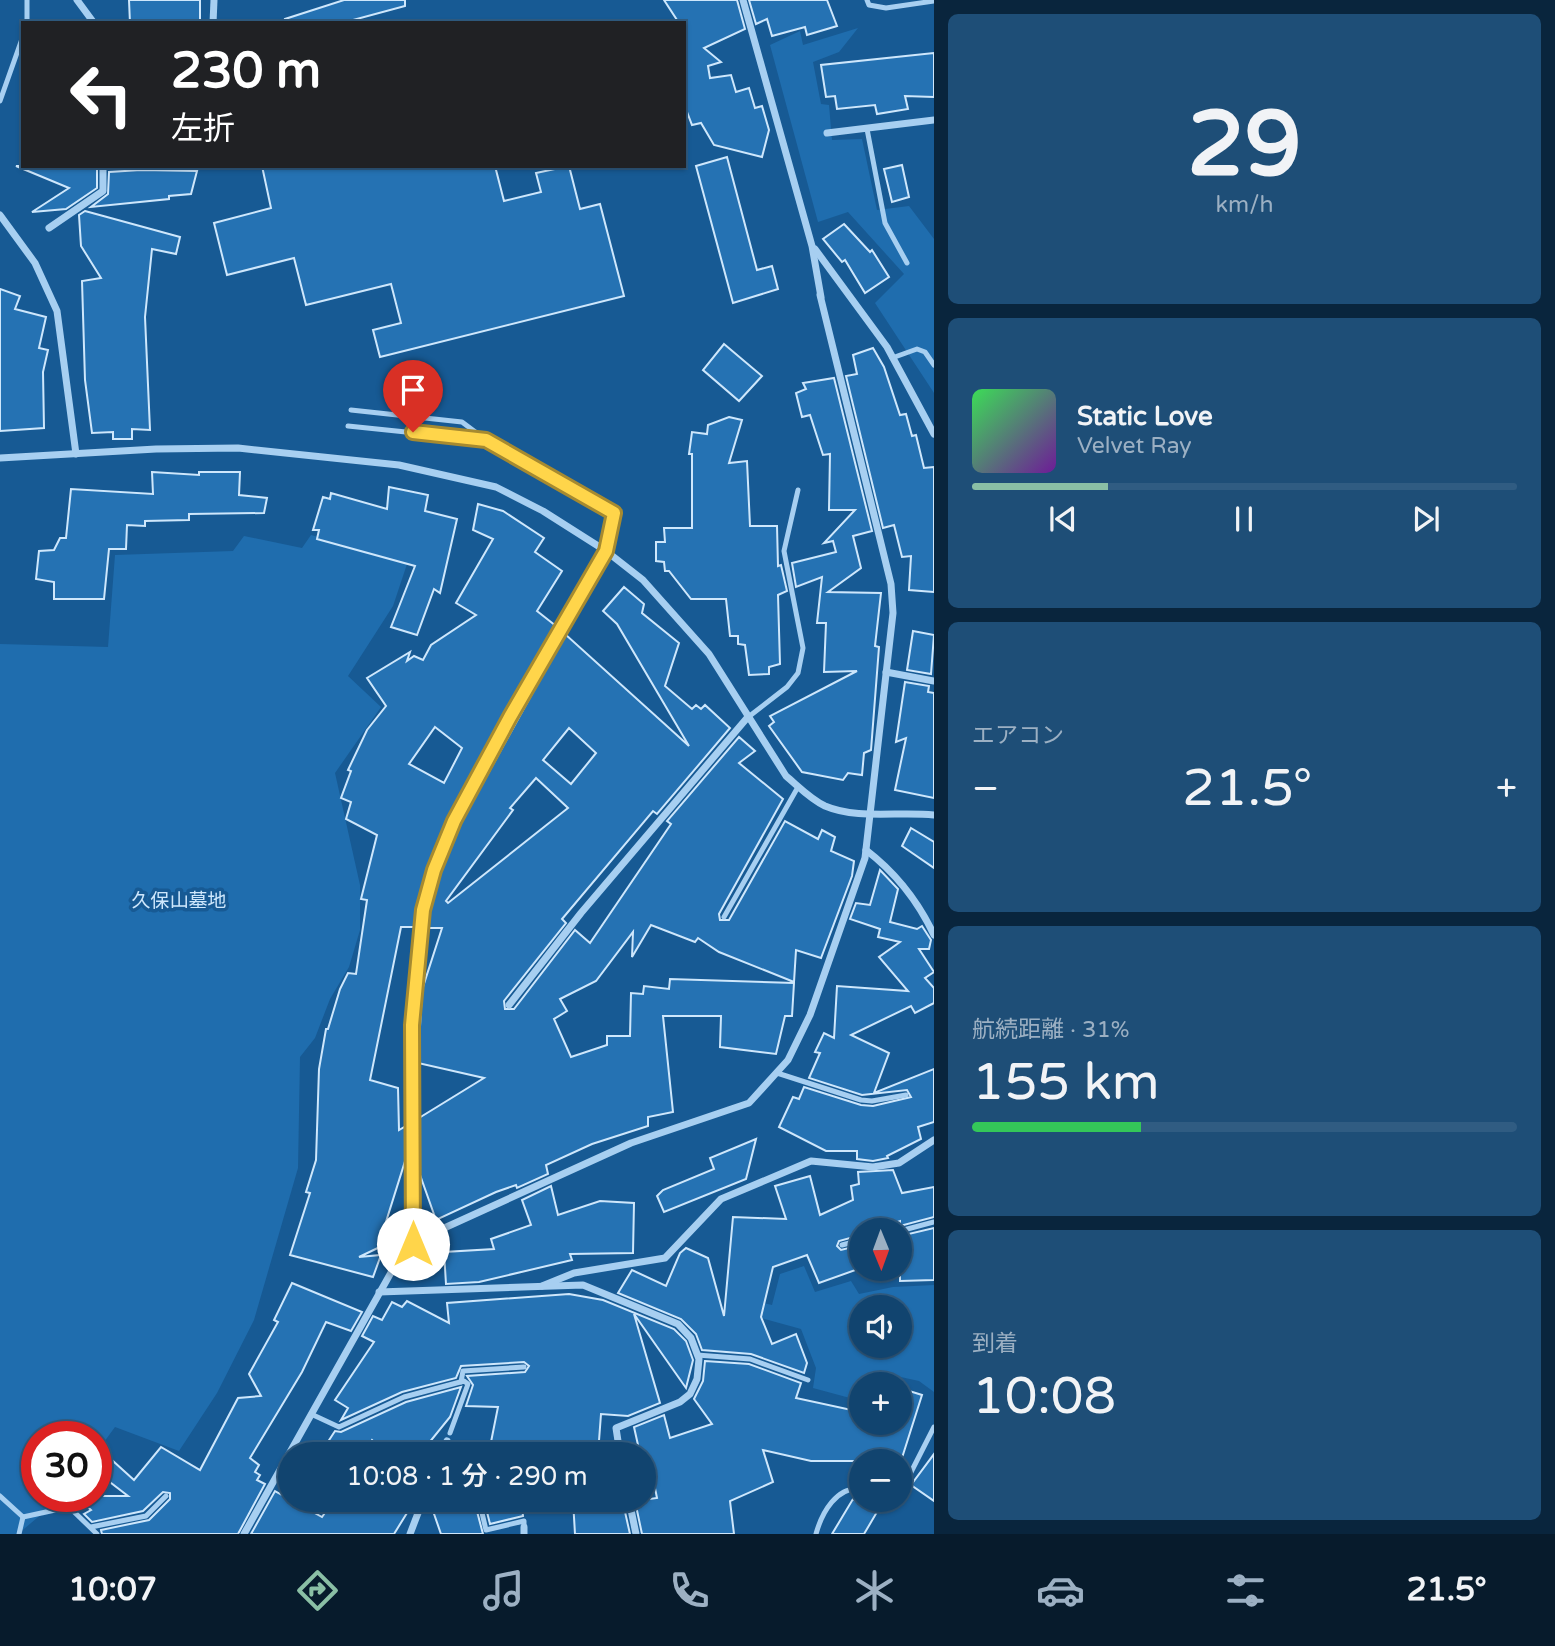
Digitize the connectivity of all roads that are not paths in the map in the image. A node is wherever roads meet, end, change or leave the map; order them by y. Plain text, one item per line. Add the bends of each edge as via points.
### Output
1 (27, 0) edge
2 (77, 0) edge
3 (214, 0) edge
4 (743, 0) edge
5 (867, 0) edge
6 (934, 1) edge
7 (27, 21) edge
8 (93, 21) edge
9 (213, 21) edge
10 (21, 42) edge
11 (0, 101) edge
12 (934, 120) edge
13 (867, 129) junction
14 (827, 133) dead end
15 (103, 168) edge
16 (0, 215) edge
17 (49, 228) dead end
18 (812, 246) junction
19 (907, 262) dead end
20 (892, 358) junction
21 (934, 365) edge
22 (351, 410) dead end
23 (931, 424) edge
24 (348, 426) dead end
25 (934, 434) edge
26 (486, 440) junction
27 (76, 454) junction
28 (0, 458) edge
29 (798, 490) dead end
30 (606, 551) junction
31 (886, 672) junction
32 (934, 681) edge
33 (747, 718) junction
34 (799, 787) junction
35 (870, 813) junction
36 (934, 815) edge
37 (866, 850) junction
38 (724, 917) dead end
39 (934, 935) edge
40 (509, 1005) dead end
41 (777, 1073) junction
42 (906, 1095) dead end
43 (934, 1140) edge
44 (934, 1223) edge
45 (912, 1228) edge
46 (849, 1243) edge
47 (413, 1244) junction
48 (842, 1245) dead end
49 (542, 1286) junction
50 (379, 1292) junction
51 (698, 1355) junction
52 (524, 1367) dead end
53 (808, 1380) dead end
54 (461, 1382) junction
55 (311, 1414) junction
56 (934, 1427) edge
57 (448, 1437) joint
58 (446, 1442) edge
59 (618, 1442) edge
60 (912, 1470) edge
61 (849, 1488) edge
62 (0, 1496) edge
63 (166, 1496) dead end
64 (419, 1512) edge
65 (481, 1512) edge
66 (631, 1512) edge
67 (23, 1517) junction
68 (90, 1527) junction
69 (524, 1531) edge
70 (19, 1534) edge
71 (97, 1534) edge
72 (244, 1534) edge
73 (410, 1534) edge
74 (636, 1534) edge
75 (816, 1534) edge

1 - 7 lane
2 - 8 street
3 - 9 street
4 - 18 street
5 - 6 lane via 869,5 886,8
10 - 11 lane
12 - 13 street
13 - 14 street
13 - 19 lane via 885,223
15 - 17 street via 103,191
16 - 27 street via 35,263 57,311
18 - 20 street
18 - 31 street via 891,584 893,613
20 - 21 lane via 917,349
20 - 23 street
22 - 26 lane via 462,422
23 - 25 street
24 - 26 lane
26 - 30 lane via 614,513
27 - 28 street
27 - 30 street via 237,448 399,465 496,487
29 - 33 lane via 784,551 803,648 798,673
30 - 33 street via 643,580 694,635
30 - 47 street via 454,821 430,883 417,950 412,1025
31 - 32 street
31 - 35 street
33 - 34 street via 786,776
33 - 40 street
34 - 35 street via 825,806
34 - 38 lane
35 - 36 street
35 - 37 street
37 - 39 street via 920,906
37 - 41 street via 810,1015
41 - 42 lane via 861,1100
41 - 47 street via 740,1107 631,1143
43 - 49 street via 899,1163 873,1167 811,1161 721,1199 665,1258 574,1273
44 - 45 lane
46 - 48 lane
47 - 50 street via 402,1253
49 - 50 street
49 - 51 street via 583,1285 678,1324
50 - 55 street
51 - 53 lane via 750,1359
51 - 59 street via 697,1379 690,1394 616,1428
52 - 54 lane via 463,1371
54 - 55 lane via 404,1397 340,1427
54 - 57 lane via 468,1384
55 - 72 street
56 - 60 lane
57 - 58 street
61 - 75 lane via 841,1491
62 - 67 lane
63 - 68 lane via 146,1516
64 - 73 street
65 - 69 lane via 486,1530 524,1521
66 - 74 street
67 - 68 lane via 69,1507
67 - 70 lane
68 - 71 lane

